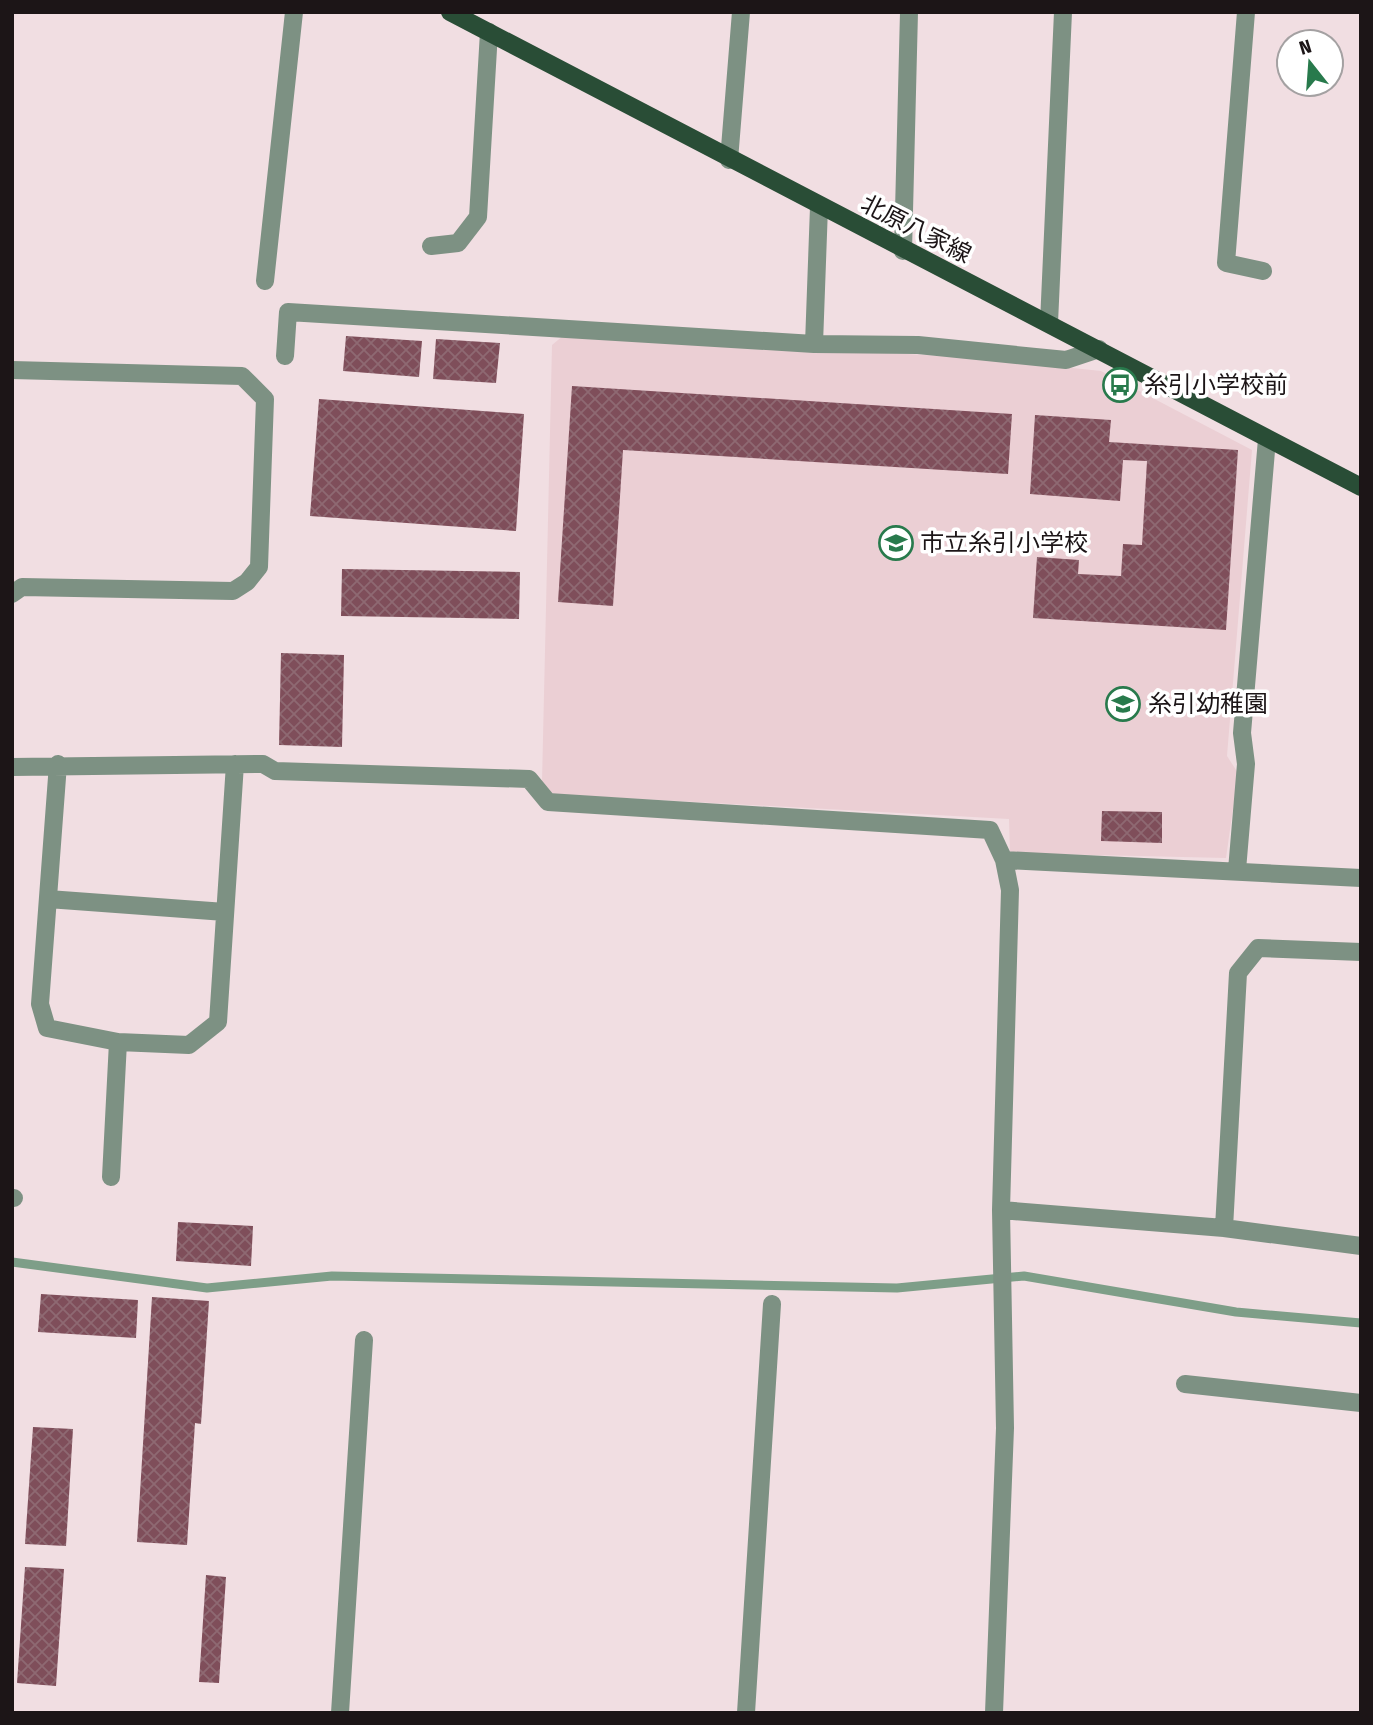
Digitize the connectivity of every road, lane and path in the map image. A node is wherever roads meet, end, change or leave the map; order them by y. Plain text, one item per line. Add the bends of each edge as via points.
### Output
1 (294, 12) edge
2 (450, 12) edge
3 (741, 12) edge
4 (909, 12) edge
5 (1063, 12) edge
6 (1246, 12) edge
7 (489, 33) junction
8 (729, 160) junction
9 (819, 207) junction
10 (431, 246) dead end
11 (903, 251) junction
12 (1263, 271) dead end
13 (265, 281) dead end
14 (1049, 323) junction
15 (814, 344) junction
16 (1099, 349) junction
17 (285, 356) dead end
18 (12, 370) edge
19 (1267, 439) junction
20 (1361, 487) edge
21 (12, 594) edge
22 (58, 764) junction
23 (235, 764) junction
24 (12, 766) edge
25 (1004, 860) junction
26 (1237, 870) junction
27 (1361, 878) edge
28 (48, 899) junction
29 (225, 912) junction
30 (1361, 952) edge
31 (118, 1042) junction
32 (111, 1178) dead end
33 (1001, 1210) junction
34 (1224, 1228) junction
35 (1361, 1246) edge
36 (772, 1304) dead end
37 (364, 1340) dead end
38 (1185, 1384) dead end
39 (1361, 1403) edge
40 (340, 1713) edge
41 (746, 1713) edge
42 (994, 1713) edge

1 - 13 street
2 - 7 main road, 北原八家線
3 - 8 street
4 - 11 street
5 - 14 street
6 - 12 street via 1226,263
7 - 8 main road, 北原八家線
7 - 10 street via 478,217 458,243
8 - 9 main road, 北原八家線
9 - 11 main road, 北原八家線
9 - 15 street
11 - 14 main road, 北原八家線
14 - 16 main road, 北原八家線
15 - 16 street via 918,345 1066,360
15 - 17 street via 288,312
16 - 19 main road, 北原八家線
18 - 21 street via 242,376 265,399 259,567 247,582 233,591 22,587
19 - 20 main road, 北原八家線
19 - 26 street via 1242,733 1245,764
22 - 23 street
22 - 24 street
22 - 28 street
23 - 25 street via 263,764 275,771 529,779 548,802 990,830
23 - 29 street
25 - 26 street
25 - 33 street via 1010,890
26 - 27 street
28 - 29 street
28 - 31 street via 40,1004 47,1028
29 - 31 street via 218,1021 189,1045
30 - 34 street via 1258,948 1238,973
31 - 32 street
33 - 34 street
33 - 42 street via 1005,1428
34 - 35 street
36 - 41 street
37 - 40 street
38 - 39 street

